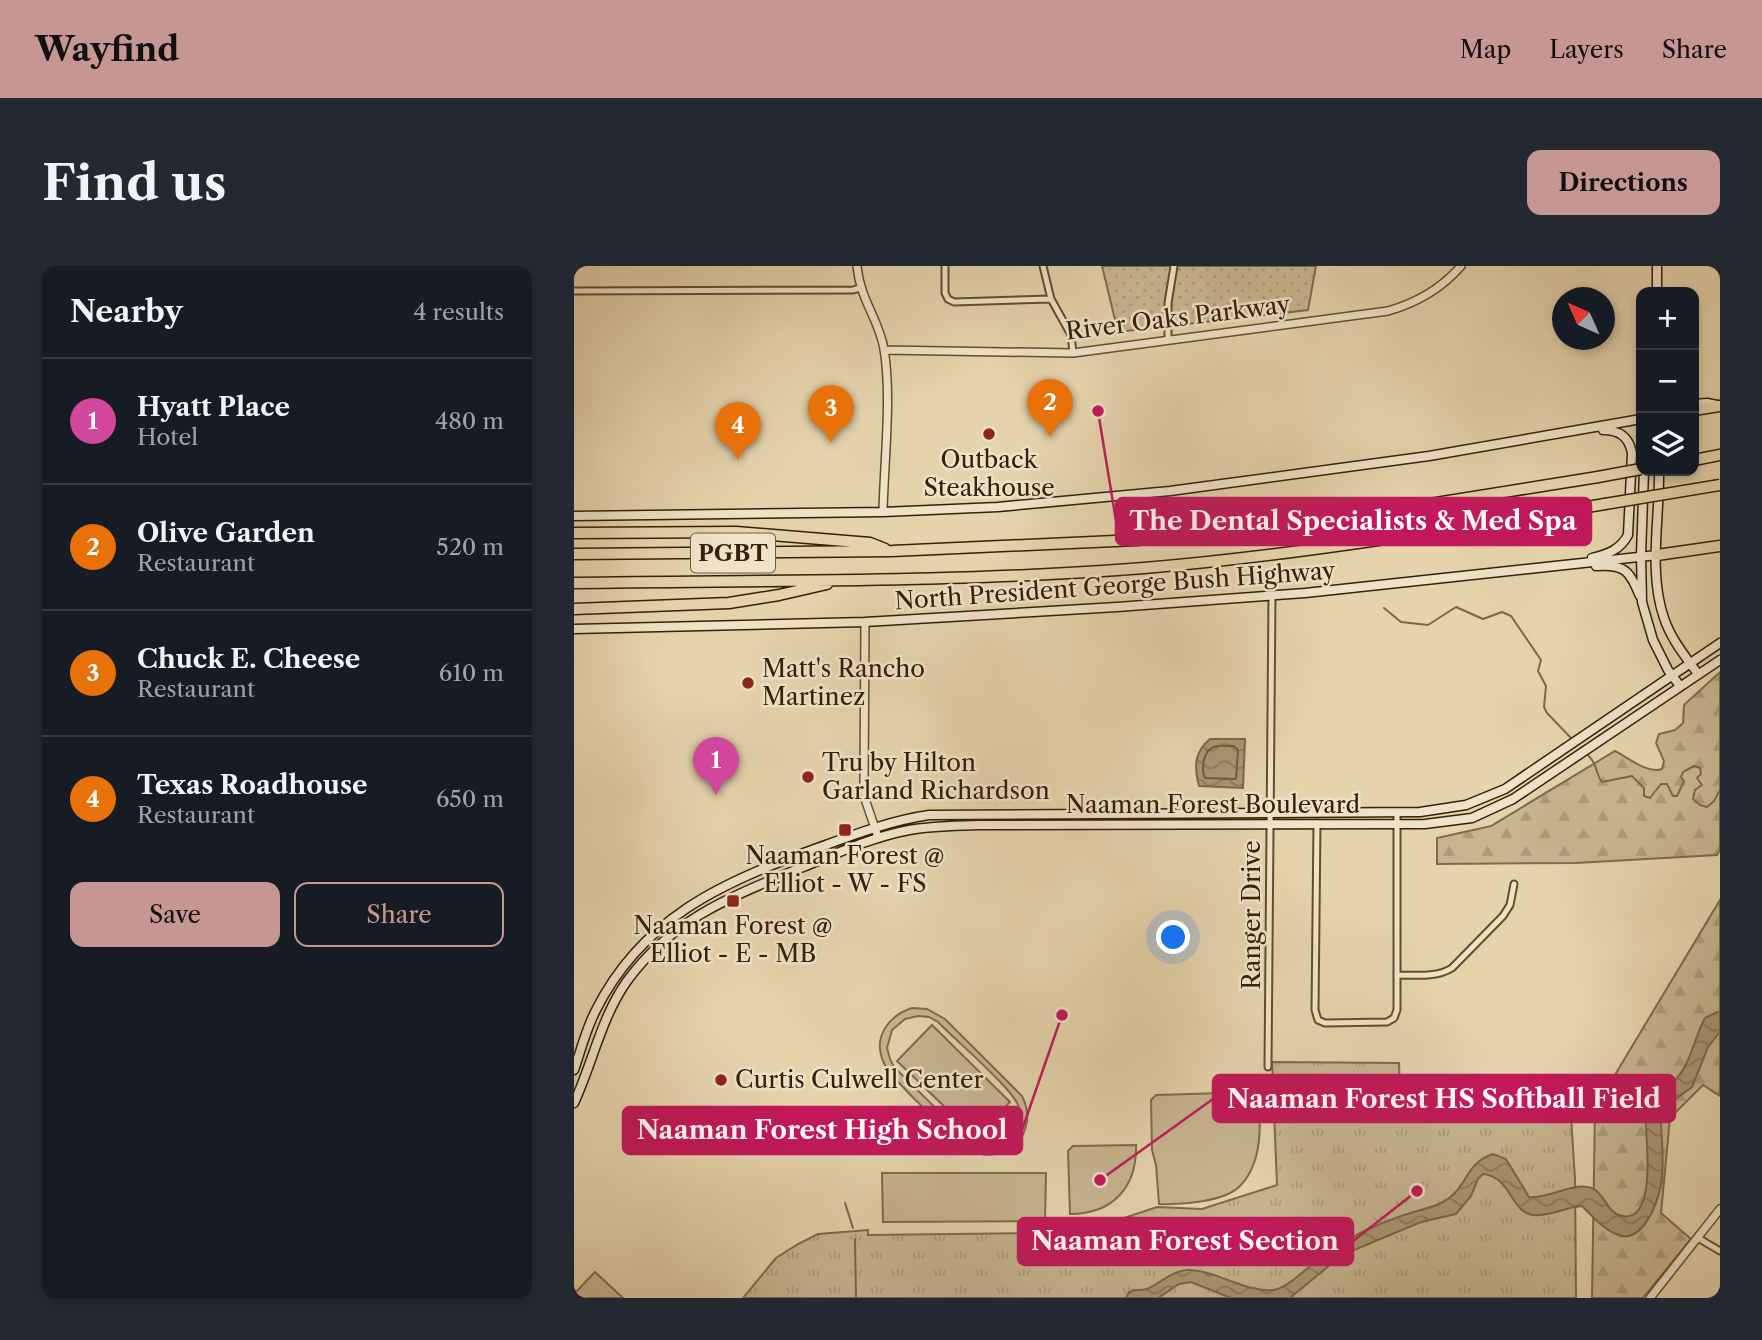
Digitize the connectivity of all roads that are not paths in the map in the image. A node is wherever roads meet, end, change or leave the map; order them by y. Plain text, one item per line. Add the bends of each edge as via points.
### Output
1 (857, 266) edge
2 (945, 266) edge
3 (1043, 266) edge
4 (1174, 266) edge
5 (1461, 266) edge
6 (1657, 266) edge
7 (1657, 287) edge
8 (860, 288) junction
9 (574, 291) edge
10 (1051, 299) junction
11 (1168, 340) junction
12 (884, 350) junction
13 (1073, 352) junction
14 (1699, 403) edge
15 (1720, 406) edge
16 (1699, 409) edge
17 (1636, 420) edge
18 (1581, 431) junction
19 (1720, 456) edge
20 (1699, 459) edge
21 (1636, 471) edge
22 (1642, 476) edge
23 (1659, 476) edge
24 (1720, 485) edge
25 (883, 512) junction
26 (574, 516) edge
27 (574, 533) edge
28 (1720, 546) edge
29 (892, 551) junction
30 (574, 554) edge
31 (1641, 555) junction
32 (1657, 555) junction
33 (1552, 568) junction
34 (845, 579) junction
35 (574, 583) edge
36 (1272, 595) junction
37 (1642, 602) junction
38 (574, 609) edge
39 (865, 622) junction
40 (574, 629) edge
41 (1720, 643) edge
42 (1720, 660) edge
43 (1690, 663) junction
44 (1698, 674) junction
45 (1672, 675) junction
46 (1680, 686) junction
47 (1505, 789) junction
48 (1511, 800) junction
49 (1397, 811) junction
50 (1269, 812) junction
51 (981, 814) junction
52 (1270, 823) junction
53 (1317, 823) junction
54 (1397, 824) junction
55 (980, 825) junction
56 (874, 827) junction
57 (878, 837) junction
58 (783, 860) junction
59 (771, 880) junction
60 (1514, 884) dead end
61 (1397, 975) junction
62 (1268, 1067) dead end
63 (574, 1070) edge
64 (574, 1103) edge
65 (1720, 1209) edge
66 (1698, 1238) junction
67 (1720, 1251) edge
68 (1650, 1298) edge

1 - 8 street
2 - 10 street via 945,293 954,302
3 - 10 street
4 - 11 street
5 - 11 street, River Oaks Parkway via 1421,298 1388,311
6 - 7 main road
8 - 9 street
8 - 12 street
10 - 13 street via 1071,335
11 - 13 street, River Oaks Parkway
12 - 13 street, River Oaks Parkway
12 - 25 street
14 - 15 main road
15 - 16 highway
17 - 18 main road
18 - 25 main road via 1203,488 998,507
18 - 33 main road via 1615,431 1630,443 1628,535 1615,551
19 - 20 highway
21 - 29 highway, PGBT, bridge via 1386,512 1138,540
22 - 31 main road
23 - 32 main road
24 - 34 highway, PGBT, bridge via 1347,546 1216,561 1048,574
25 - 26 main road
27 - 29 highway via 736,532 870,544
28 - 32 highway
29 - 30 highway, PGBT
31 - 32 main road, North President George Bush Highway
31 - 33 main road, North President George Bush Highway
31 - 37 main road
32 - 43 main road via 1665,619
33 - 36 main road, North President George Bush Highway
33 - 37 main road via 1616,565 1629,574
34 - 35 highway, PGBT
34 - 38 highway via 729,603
36 - 39 main road, North President George Bush Highway
36 - 50 street, Ranger Drive
37 - 45 main road via 1653,640
39 - 40 main road, North President George Bush Highway
39 - 56 street via 864,786
41 - 43 main road, Naaman Forest Boulevard
42 - 44 main road, Naaman Forest Boulevard
43 - 44 main road
43 - 45 main road, Naaman Forest Boulevard
44 - 46 main road, Naaman Forest Boulevard
45 - 46 main road
45 - 47 main road, Naaman Forest Boulevard
46 - 48 main road, Naaman Forest Boulevard
47 - 48 main road
47 - 49 main road, Naaman Forest Boulevard via 1457,807
48 - 54 main road, Naaman Forest Boulevard via 1472,818
49 - 50 main road, Naaman Forest Boulevard
49 - 54 street
50 - 51 main road, Naaman Forest Boulevard
50 - 52 street, Ranger Drive
51 - 55 main road
51 - 56 main road, Naaman Forest Boulevard via 929,815
52 - 53 main road, Naaman Forest Boulevard
52 - 55 main road, Naaman Forest Boulevard
52 - 62 street, Ranger Drive
53 - 54 main road, Naaman Forest Boulevard
53 - 61 street via 1318,1020 1387,1022 1397,1010
54 - 61 street
55 - 57 main road, Naaman Forest Boulevard via 910,829
56 - 57 street
56 - 58 main road, Naaman Forest Boulevard
57 - 59 main road, Naaman Forest Boulevard
58 - 59 main road
58 - 63 main road, Naaman Forest Boulevard via 711,892 674,915 641,945 596,1010
59 - 64 main road, Naaman Forest Boulevard via 696,915 649,953 615,999
60 - 61 street via 1503,916 1452,968 1444,973
65 - 66 street
66 - 67 street
66 - 68 street

